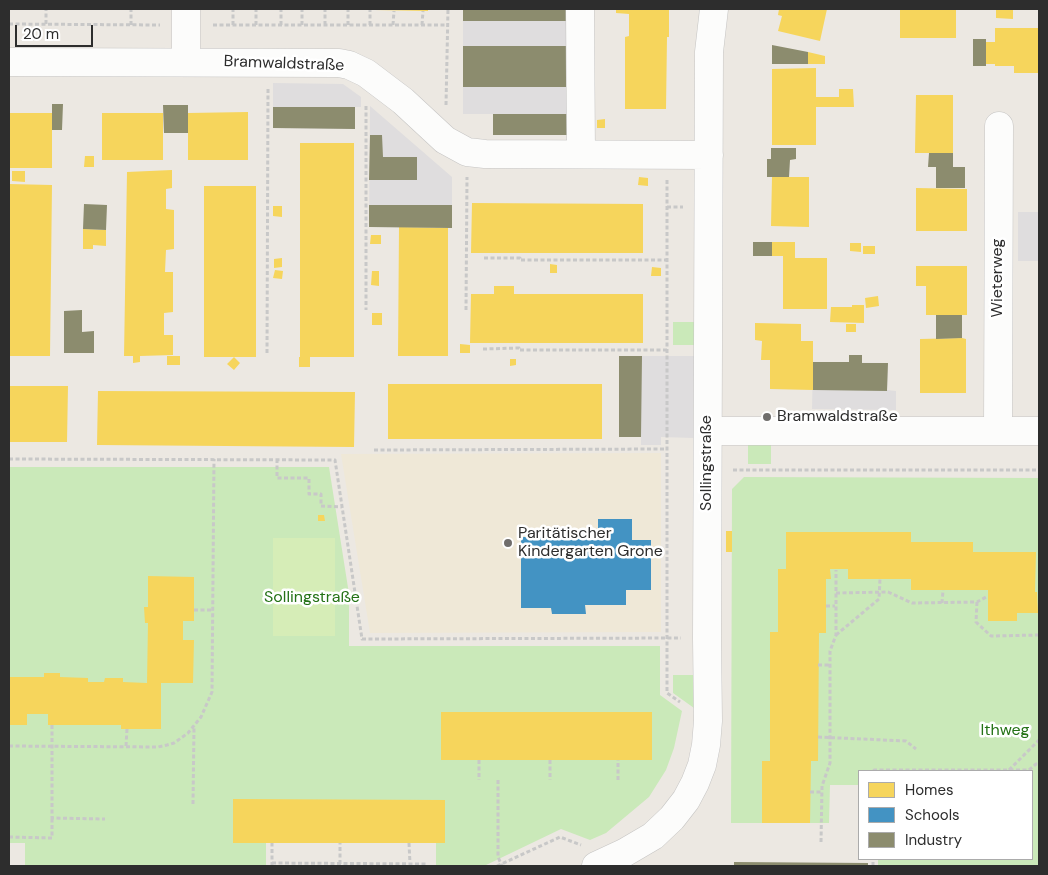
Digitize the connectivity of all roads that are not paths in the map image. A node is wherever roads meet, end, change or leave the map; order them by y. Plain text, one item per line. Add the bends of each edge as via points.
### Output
1 (580, 9) edge
2 (714, 9) edge
3 (186, 17) edge
4 (9, 62) edge
5 (186, 62) junction
6 (999, 126) dead end
7 (581, 154) junction
8 (709, 154) junction
9 (708, 431) junction
10 (998, 431) junction
11 (1039, 431) edge
12 (605, 862) edge

1 - 7 street
2 - 8 street, Sollingstraße via 709,52
3 - 5 street
4 - 5 street, Bramwaldstraße
5 - 7 street, Bramwaldstraße via 349,66 366,73 456,146 484,154
6 - 10 street, Wieterweg
7 - 8 street
8 - 9 street, Sollingstraße
9 - 10 street
9 - 12 street, Sollingstraße via 708,721 702,765 686,800 672,818 653,836
10 - 11 street

